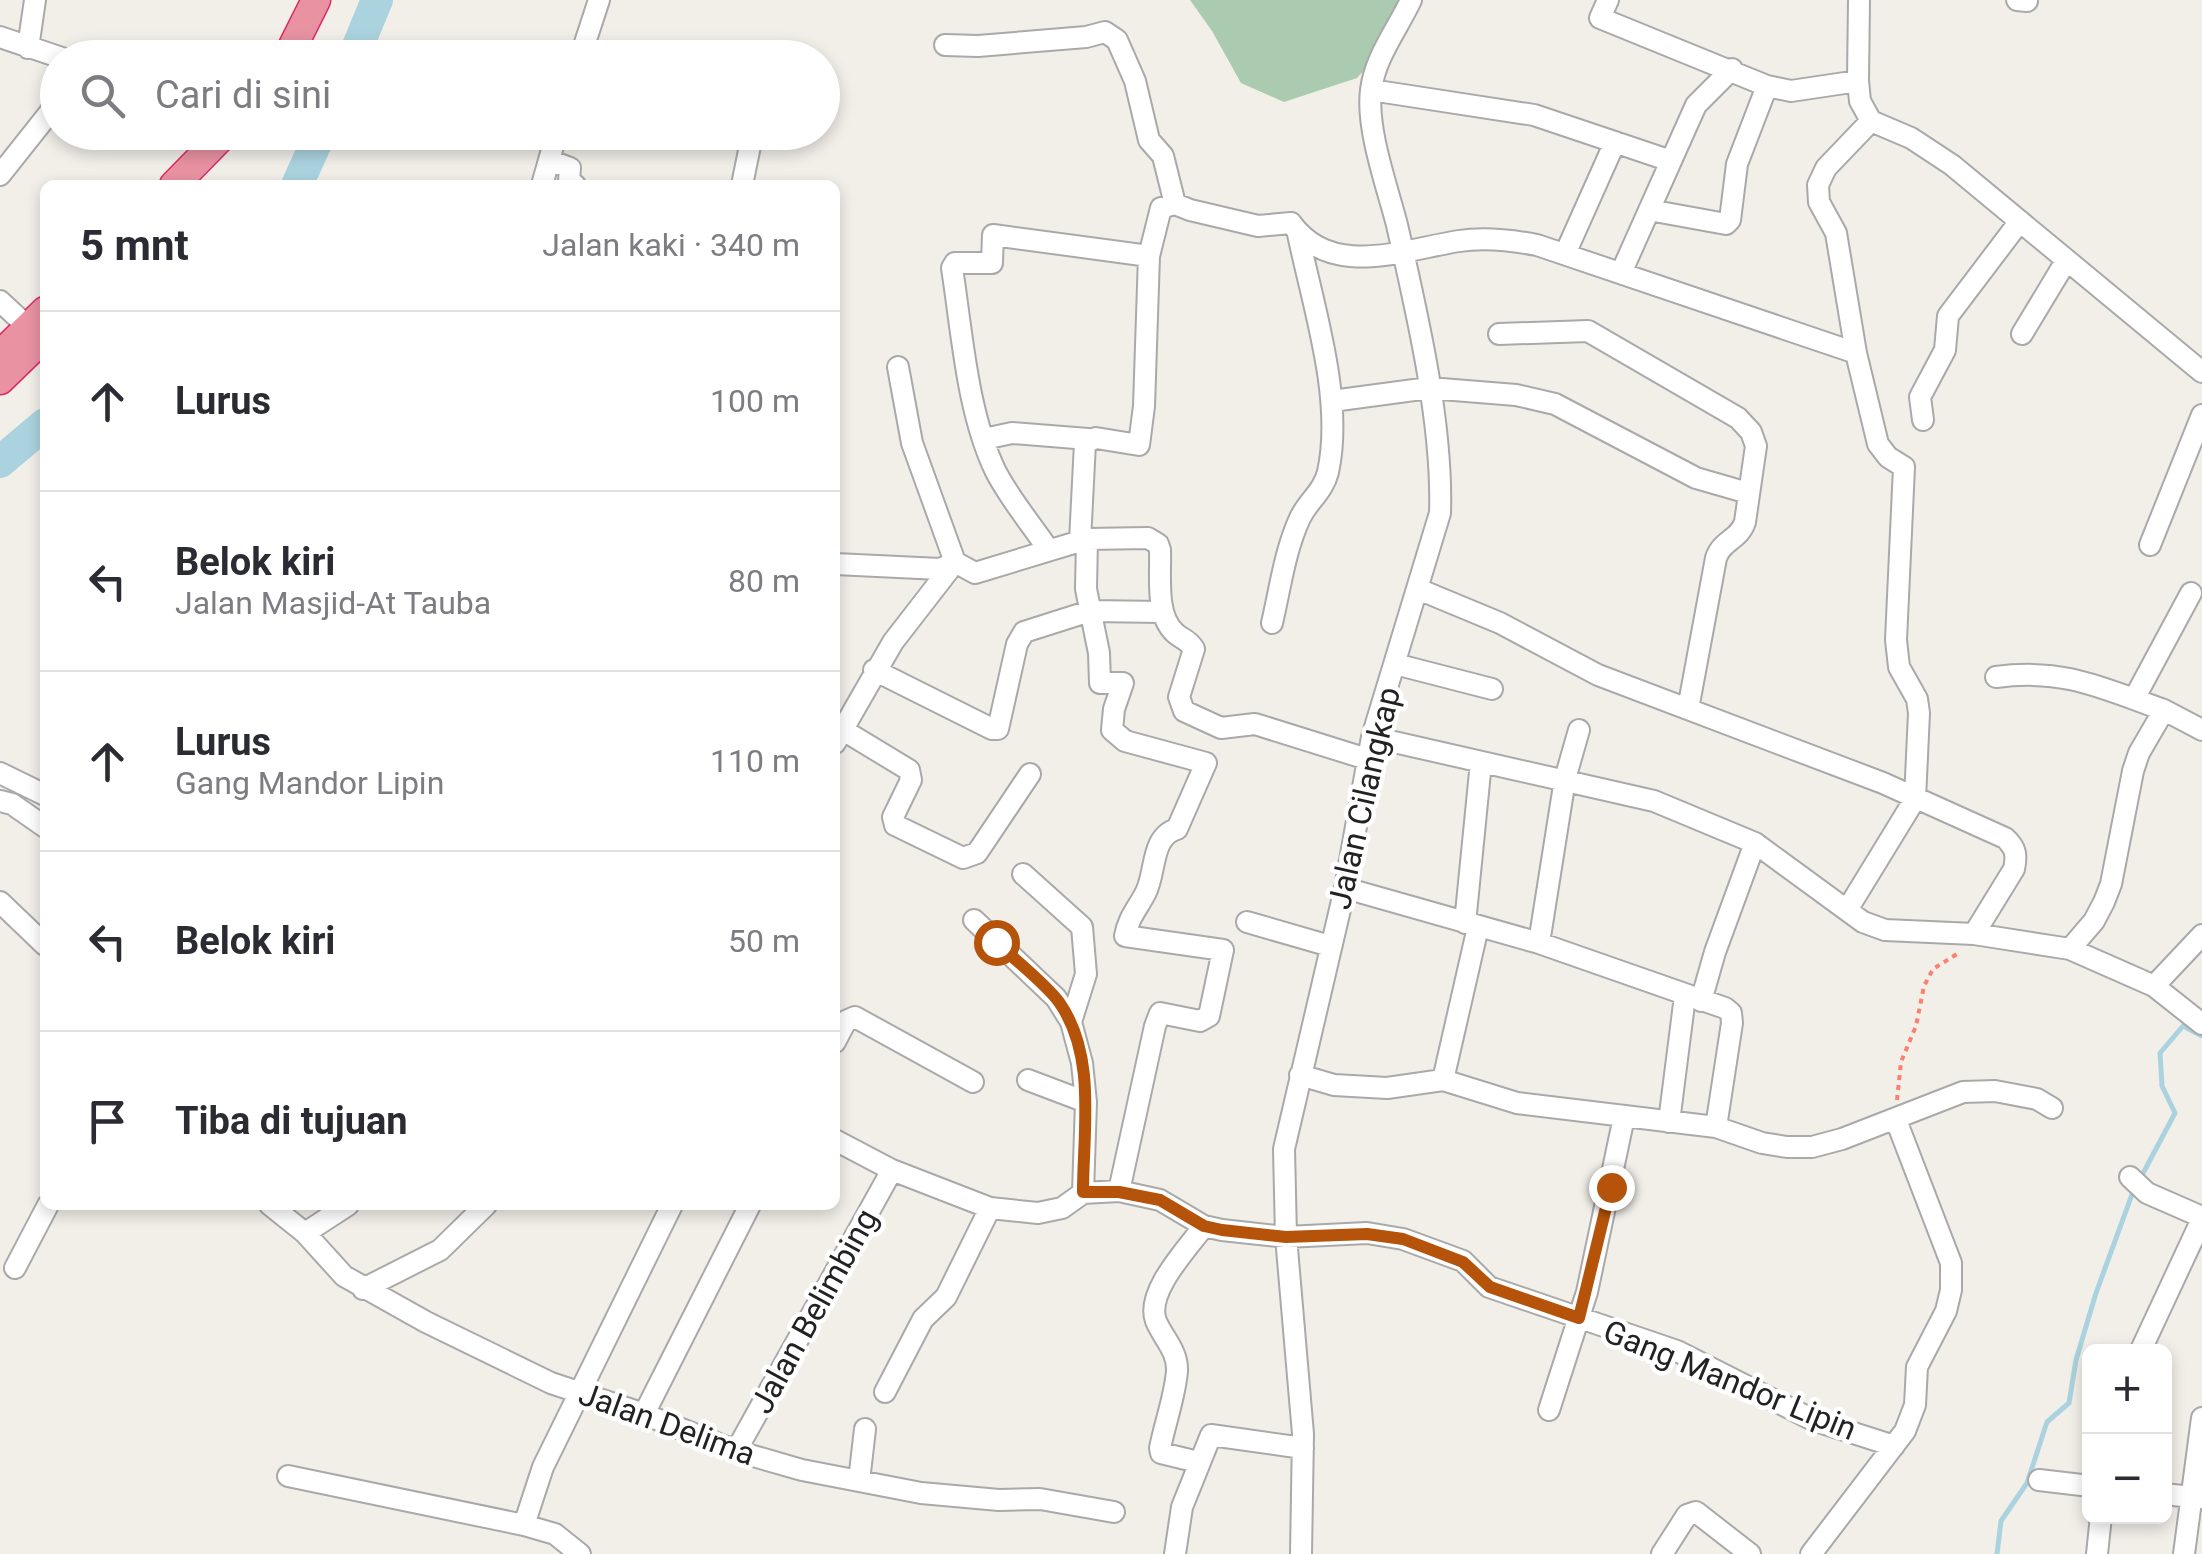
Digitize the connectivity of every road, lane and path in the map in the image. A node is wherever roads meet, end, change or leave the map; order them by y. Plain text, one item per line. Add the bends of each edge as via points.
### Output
1 (36, 0) edge
2 (316, 0) edge
3 (333, 0) edge
4 (599, 0) edge
5 (1412, 0) edge
6 (1608, 0) edge
7 (1859, 0) edge
8 (2017, 0) edge
9 (2028, 1) edge
10 (0, 37) edge
11 (296, 40) edge
12 (314, 40) edge
13 (586, 40) edge
14 (945, 45) dead end
15 (28, 48) junction
16 (40, 52) edge
17 (1732, 70) junction
18 (1858, 81) junction
19 (1767, 86) junction
20 (1371, 90) junction
21 (1872, 121) junction
22 (40, 125) edge
23 (1615, 142) junction
24 (204, 150) edge
25 (233, 150) edge
26 (552, 150) edge
27 (749, 150) edge
28 (549, 160) junction
29 (1671, 161) junction
30 (0, 175) edge
31 (178, 180) edge
32 (205, 180) edge
33 (543, 180) edge
34 (570, 180) edge
35 (743, 180) edge
36 (1175, 204) junction
37 (1649, 210) junction
38 (2020, 220) junction
39 (1298, 234) junction
40 (1403, 252) junction
41 (1565, 254) junction
42 (1148, 256) junction
43 (2066, 261) junction
44 (1621, 273) junction
45 (0, 301) edge
46 (39, 325) edge
47 (1500, 334) dead end
48 (2022, 334) dead end
49 (1856, 353) junction
50 (0, 355) edge
51 (898, 367) dead end
52 (2202, 372) edge
53 (0, 380) edge
54 (1429, 388) junction
55 (1332, 402) junction
56 (2202, 415) edge
57 (1923, 420) dead end
58 (1088, 439) junction
59 (984, 440) junction
60 (1748, 494) junction
61 (1084, 540) junction
62 (2150, 545) dead end
63 (1048, 549) junction
64 (956, 562) junction
65 (840, 564) edge
66 (1418, 589) junction
67 (2191, 593) dead end
68 (1090, 611) junction
69 (1162, 612) junction
70 (1272, 623) dead end
71 (1395, 664) junction
72 (874, 670) junction
73 (1996, 677) dead end
74 (1492, 689) dead end
75 (2134, 699) junction
76 (1688, 709) junction
77 (2164, 710) junction
78 (1579, 730) dead end
79 (2202, 730) edge
80 (840, 734) edge
81 (840, 736) edge
82 (1372, 737) junction
83 (1367, 759) junction
84 (1480, 762) junction
85 (0, 772) edge
86 (1030, 774) dead end
87 (1565, 779) junction
88 (40, 792) edge
89 (1915, 799) junction
90 (0, 801) edge
91 (40, 824) edge
92 (1756, 843) junction
93 (1023, 874) dead end
94 (1345, 888) junction
95 (0, 902) edge
96 (1847, 910) junction
97 (974, 920) dead end
98 (1247, 922) dead end
99 (1471, 925) junction
100 (1974, 934) junction
101 (2202, 935) edge
102 (40, 939) edge
103 (1539, 943) junction
104 (1330, 946) junction
105 (2070, 949) junction
106 (2154, 986) junction
107 (1693, 998) junction
108 (1071, 1022) junction
109 (2202, 1024) edge
110 (840, 1032) edge
111 (1300, 1075) junction
112 (1028, 1080) dead end
113 (1443, 1080) junction
114 (973, 1082) dead end
115 (1086, 1102) junction
116 (2052, 1108) dead end
117 (1624, 1118) junction
118 (1896, 1120) junction
119 (1668, 1122) junction
120 (1716, 1127) junction
121 (840, 1143) edge
122 (892, 1170) junction
123 (2137, 1184) dead end
124 (1083, 1192) junction
125 (1119, 1192) junction
126 (990, 1208) junction
127 (45, 1210) edge
128 (276, 1210) edge
129 (340, 1210) edge
130 (481, 1210) edge
131 (670, 1210) edge
132 (747, 1210) edge
133 (2202, 1218) edge
134 (1204, 1226) junction
135 (305, 1233) junction
136 (1286, 1237) junction
137 (15, 1268) dead end
138 (362, 1288) junction
139 (1579, 1318) junction
140 (2144, 1344) edge
141 (581, 1392) junction
142 (885, 1392) dead end
143 (1548, 1410) dead end
144 (644, 1414) junction
145 (2202, 1418) edge
146 (865, 1428) dead end
147 (1894, 1446) junction
148 (1303, 1448) junction
149 (736, 1451) junction
150 (1198, 1462) junction
151 (288, 1476) dead end
152 (2039, 1480) dead end
153 (858, 1481) junction
154 (2082, 1485) edge
155 (2172, 1495) edge
156 (2197, 1498) edge
157 (1114, 1512) dead end
158 (524, 1524) junction
159 (2100, 1524) edge
160 (580, 1554) edge
161 (1175, 1554) edge
162 (1301, 1554) edge
163 (1662, 1554) edge
164 (1750, 1554) edge
165 (1812, 1554) edge
166 (2098, 1554) edge
167 (2184, 1554) edge

1 - 15 street
2 - 11 highway
3 - 12 highway
4 - 13 street
5 - 20 street, Jalan Cilangkap via 1376,65
6 - 17 street via 1600,18
7 - 18 street
8 - 9 street
10 - 15 street
14 - 36 street via 1105,32 1117,40 1149,140 1164,156
15 - 16 street
17 - 19 street
17 - 29 street via 1696,105
18 - 19 street via 1791,91
18 - 21 street
19 - 37 street via 1737,164 1730,220
20 - 23 street via 1534,114
20 - 40 street, Jalan Cilangkap
21 - 38 street via 1939,156
21 - 49 street via 1837,152 1818,186 1836,233
22 - 30 street
23 - 29 street
23 - 41 street
24 - 31 highway
25 - 32 highway
26 - 28 street
27 - 35 street
28 - 33 street
28 - 34 street via 570,168
29 - 37 street
36 - 39 street via 1258,226 1290,223
36 - 42 street via 1161,208
37 - 44 street
38 - 43 street
38 - 57 street via 1948,316 1944,350 1920,396
39 - 40 street via 1338,257
39 - 55 street
40 - 41 street via 1490,239
40 - 54 street, Jalan Cilangkap
41 - 44 street
42 - 58 street via 1139,445
42 - 59 street via 993,236 992,263 955,263
43 - 48 street
43 - 52 street
44 - 49 street
45 - 46 street
46 - 50 highway
46 - 53 highway
47 - 60 street via 1588,331 1738,418 1756,446
49 - 89 street via 1878,444 1904,467 1896,640 1899,667 1919,713
51 - 64 street via 912,443
54 - 55 street
54 - 60 street via 1555,404 1696,478
54 - 66 street, Jalan Cilangkap via 1440,513
55 - 70 street via 1328,472 1302,515
56 - 62 street
58 - 59 street via 1012,433
58 - 61 street
59 - 63 street via 1004,486
60 - 76 street via 1741,533 1719,547
61 - 63 street
61 - 68 street
61 - 69 street via 1148,538 1158,544
63 - 64 street via 975,574
64 - 65 street via 940,569
64 - 72 street
66 - 71 street, Jalan Cilangkap
66 - 76 street
67 - 75 street
68 - 69 street
68 - 72 street via 1024,632 998,729
68 - 125 street via 1100,683 1123,684 1112,730 1125,741 1206,763 1177,829 1160,843 1126,936 1224,950 1209,1016 1200,1021 1160,1013
69 - 83 street via 1194,649 1179,697 1184,712 1221,728 1255,724
71 - 74 street
71 - 82 street, Jalan Cilangkap
72 - 80 street
73 - 75 street via 2050,673
75 - 77 street
76 - 89 street
77 - 79 street
77 - 105 street via 2138,754 2104,902
78 - 87 street
81 - 86 street via 908,770 911,780 895,825 963,858 977,853
82 - 83 street, Jalan Cilangkap
82 - 84 street
83 - 94 street, Jalan Cilangkap
84 - 87 street
84 - 99 street
85 - 88 street
87 - 92 street via 1654,801
87 - 103 street
89 - 96 street
89 - 100 street via 2014,846 2014,869
90 - 91 street
92 - 96 street
92 - 107 street
93 - 108 street via 1082,927 1086,974
94 - 99 street
94 - 104 street, Jalan Cilangkap
95 - 102 street
96 - 100 street via 1884,930
97 - 108 street via 1056,998
98 - 104 street
99 - 103 street
99 - 113 street
100 - 105 street
100 - 118 path via 1924,986 1901,1062
101 - 106 street
103 - 107 street
104 - 111 street, Jalan Cilangkap
105 - 106 street
106 - 109 street
107 - 119 street
107 - 120 street via 1731,1013
108 - 115 street
110 - 114 street via 855,1017
111 - 113 street via 1388,1088
111 - 136 street, Jalan Cilangkap via 1284,1149
112 - 115 street
113 - 117 street via 1518,1103
115 - 124 street
116 - 118 street via 2037,1098 1964,1092
117 - 119 street
117 - 139 street
118 - 120 street via 1812,1147 1762,1143
118 - 147 street via 1951,1263 1951,1290 1916,1368 1912,1416
119 - 120 street
121 - 122 street
122 - 126 street
122 - 149 street, Jalan Belimbing
123 - 133 street
124 - 125 street
124 - 126 street via 1062,1208 1038,1213
125 - 134 street via 1160,1200
126 - 142 street via 946,1297 923,1319
127 - 137 street
128 - 135 street, Jalan Delima
129 - 135 street
130 - 138 street via 440,1250
131 - 141 street
132 - 144 street
133 - 140 street
134 - 136 street, Gang Mandor Lipin
134 - 150 street via 1166,1277 1153,1308 1177,1369 1161,1453
135 - 138 street, Jalan Delima
136 - 139 street, Gang Mandor Lipin via 1403,1239 1463,1262 1490,1287
136 - 148 street, Jalan Cilangkap
138 - 141 street, Jalan Delima
139 - 143 street
139 - 147 street, Gang Mandor Lipin via 1678,1351 1813,1420
141 - 144 street, Jalan Delima
141 - 158 street via 543,1467
144 - 149 street, Jalan Delima
145 - 156 street
146 - 153 street
147 - 165 street
148 - 150 street via 1211,1435
148 - 162 street, Jalan Cilangkap
149 - 153 street, Jalan Delima
150 - 161 street
151 - 158 street
152 - 154 street
153 - 157 street, Jalan Delima
155 - 156 street
156 - 167 street
158 - 160 street via 555,1534
159 - 166 street
163 - 164 street via 1686,1515 1696,1512

